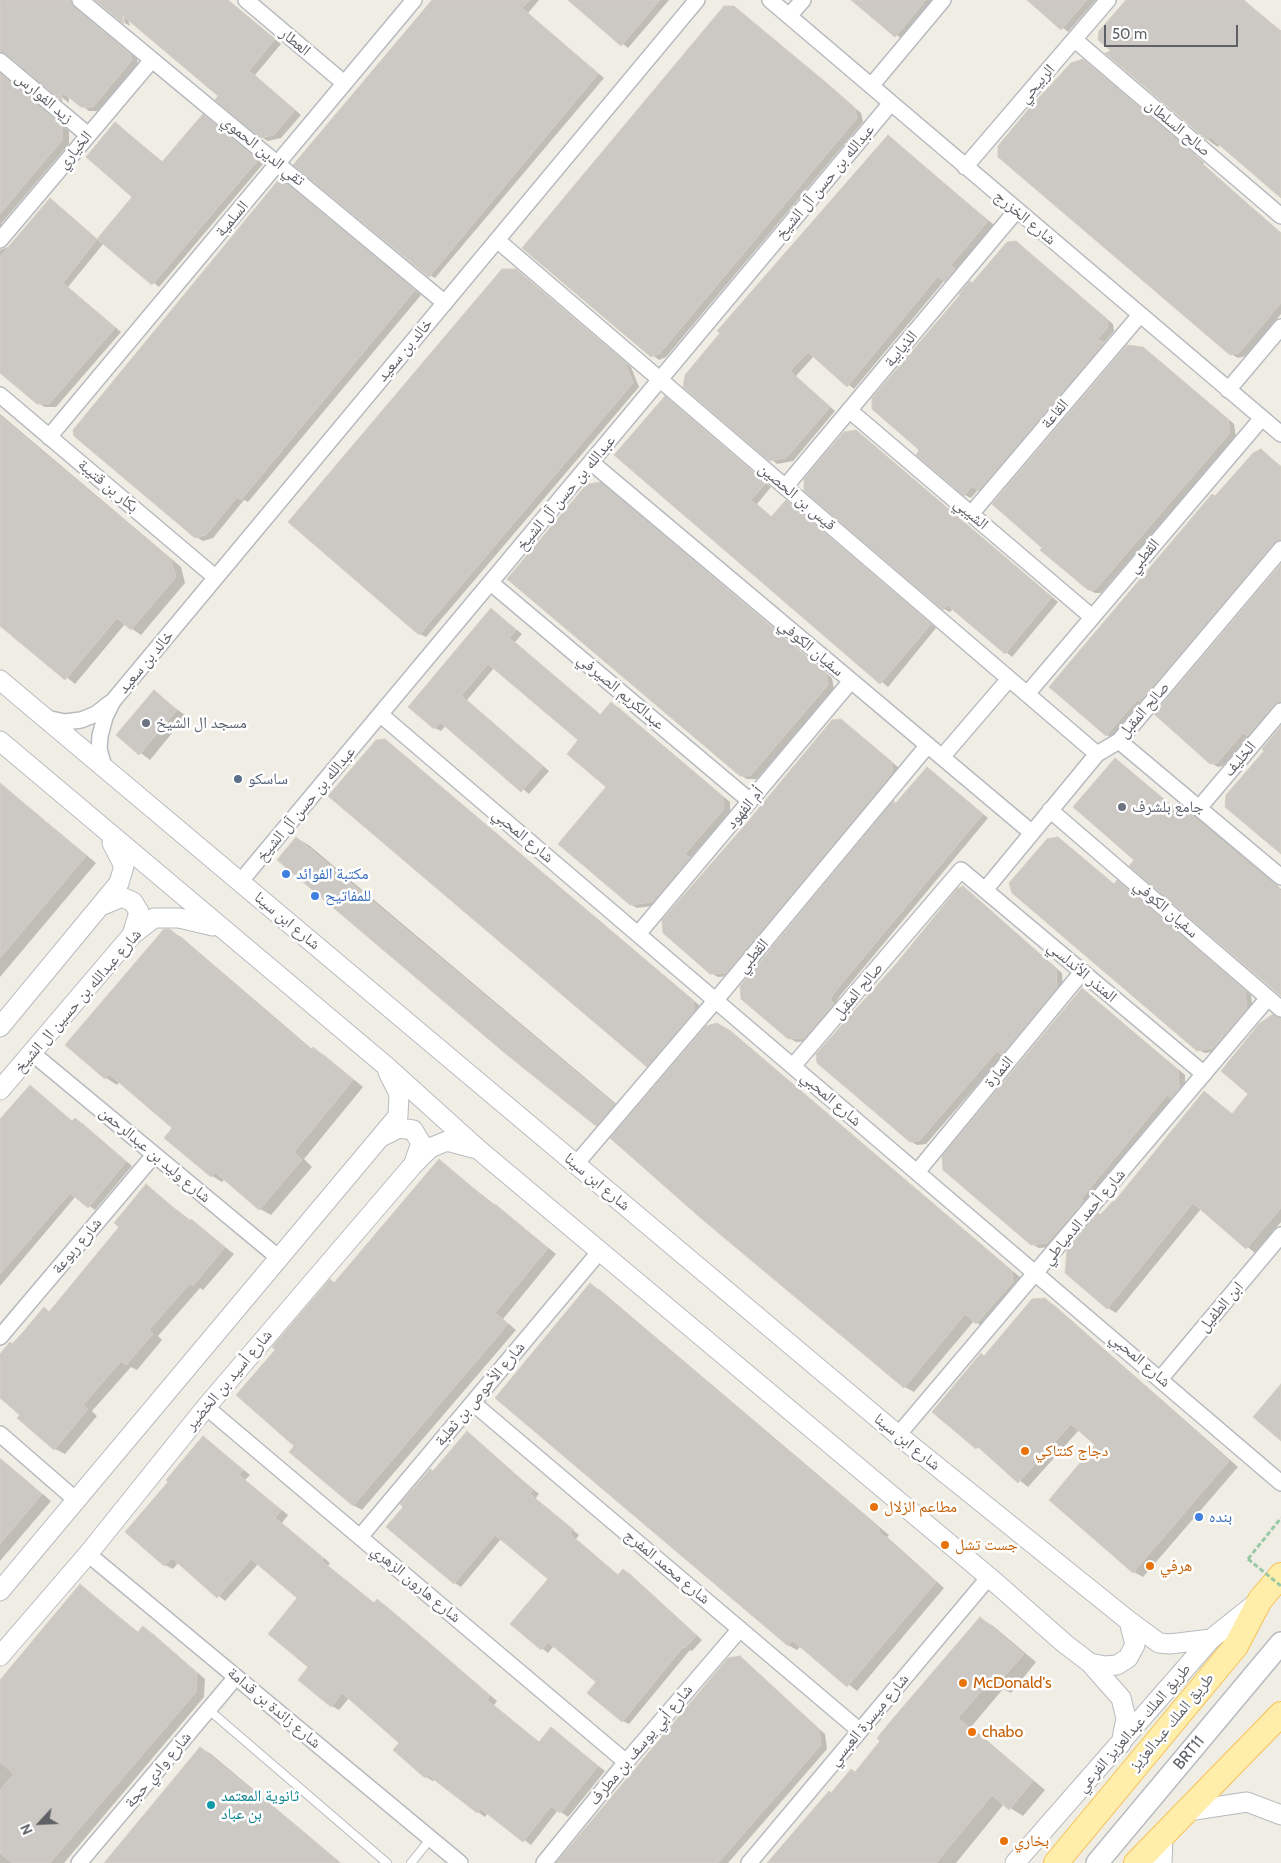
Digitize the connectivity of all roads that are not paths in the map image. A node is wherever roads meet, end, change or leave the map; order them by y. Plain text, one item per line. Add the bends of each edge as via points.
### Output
1 (80, 0) edge
2 (246, 0) edge
3 (414, 0) edge
4 (697, 0) edge
5 (770, 0) edge
6 (803, 0) edge
7 (942, 0) edge
8 (1108, 0) edge
9 (789, 16) junction
10 (1075, 40) junction
11 (152, 60) junction
12 (0, 61) edge
13 (344, 83) junction
14 (872, 86) junction
15 (891, 103) junction
16 (88, 135) junction
17 (279, 164) junction
18 (966, 167) junction
19 (1016, 211) junction
20 (1281, 216) edge
21 (0, 240) edge
22 (497, 240) junction
23 (445, 302) junction
24 (1140, 315) junction
25 (1281, 327) edge
26 (660, 380) junction
27 (1228, 390) junction
28 (0, 396) edge
29 (850, 410) junction
30 (1262, 418) junction
31 (1281, 434) edge
32 (49, 437) junction
33 (592, 462) junction
34 (785, 487) junction
35 (971, 514) junction
36 (1281, 549) edge
37 (215, 577) junction
38 (491, 583) junction
39 (1092, 617) junction
40 (1009, 678) junction
41 (0, 680) edge
42 (851, 681) junction
43 (1027, 694) junction
44 (113, 701) junction
45 (1281, 711) edge
46 (381, 715) junction
47 (44, 717) junction
48 (0, 741) edge
49 (1119, 741) junction
50 (928, 745) junction
51 (1097, 754) junction
52 (942, 757) junction
53 (104, 767) junction
54 (750, 801) junction
55 (1198, 808) junction
56 (1050, 810) junction
57 (105, 831) junction
58 (1031, 832) junction
59 (961, 870) joint
60 (1281, 877) edge
61 (240, 882) junction
62 (985, 890) junction
63 (103, 905) junction
64 (218, 927) junction
65 (638, 934) junction
66 (132, 935) junction
67 (1082, 972) junction
68 (1268, 998) junction
69 (715, 1001) junction
70 (1281, 1009) edge
71 (1, 1025) edge
72 (32, 1053) junction
73 (386, 1066) junction
74 (793, 1066) junction
75 (1204, 1074) junction
76 (0, 1090) edge
77 (382, 1137) junction
78 (479, 1150) junction
79 (154, 1155) junction
80 (576, 1164) junction
81 (413, 1165) junction
82 (917, 1172) junction
83 (1281, 1235) edge
84 (600, 1251) junction
85 (279, 1258) junction
86 (1037, 1272) junction
87 (0, 1337) edge
88 (1161, 1378) junction
89 (473, 1403) junction
90 (206, 1407) junction
91 (0, 1434) edge
92 (898, 1435) junction
93 (1281, 1483) edge
94 (76, 1500) junction
95 (360, 1537) junction
96 (88, 1554) junction
97 (1281, 1575) edge
98 (989, 1577) junction
99 (0, 1591) edge
100 (1260, 1600) junction
101 (1129, 1621) junction
102 (740, 1629) junction
103 (1212, 1639) junction
104 (1281, 1643) edge
105 (0, 1656) edge
106 (1090, 1663) junction
107 (236, 1677) junction
108 (209, 1710) junction
109 (1281, 1714) edge
110 (860, 1731) junction
111 (1121, 1744) junction
112 (626, 1762) junction
113 (1188, 1811) junction
114 (1281, 1814) edge
115 (1163, 1836) junction
116 (430, 1838) junction
117 (80, 1863) edge
118 (387, 1863) edge
119 (411, 1863) edge
120 (460, 1863) edge
121 (544, 1863) edge
122 (749, 1863) edge
123 (1015, 1863) edge
124 (1056, 1863) edge
125 (1096, 1863) edge
126 (1136, 1863) edge
127 (1162, 1863) edge

1 - 11 street, تقي الدين الحموي
2 - 13 street, العطار
3 - 13 street, السلمية
4 - 22 street, خالد بن سعيد
5 - 9 street, شارع الخزرج
6 - 9 street
7 - 14 street
8 - 10 street, الربيحي
9 - 14 street, شارع الخزرج
10 - 18 street, الربيحي
10 - 20 street, صالح السلطان
11 - 16 street, الخياري
11 - 17 street, تقي الدين الحموي
12 - 16 street, زيد الفوارس
13 - 17 street, السلمية
14 - 15 street, شارع الخزرج
15 - 18 street, شارع الخزرج
15 - 26 street, عبدالله بن حسن آل الشيخ
16 - 21 street, الخياري
17 - 23 street, تقي الدين الحموي
17 - 32 street, السلمية
18 - 19 street, شارع الخزرج
19 - 24 street, شارع الخزرج
19 - 29 street, الذيابية
22 - 23 street, خالد بن سعيد
22 - 26 street, قيس بن الحصين
23 - 37 street, خالد بن سعيد
24 - 27 street, شارع الخزرج
24 - 35 street, القاعة
25 - 27 street
26 - 33 street, عبدالله بن حسن آل الشيخ
26 - 34 street, قيس بن الحصين
27 - 30 street, شارع الخزرج
28 - 32 street, بكار بن قتيبة
29 - 34 street, الذيابية
29 - 35 street, الشيبي
30 - 31 street, شارع الخزرج
30 - 39 street, القطبي
32 - 37 street, بكار بن قتيبة
33 - 38 street, عبدالله بن حسن آل الشيخ
33 - 42 street, سفيان الكوفي
34 - 40 street, قيس بن الحصين
35 - 39 street, الشيبي
36 - 49 street, صالح المقبل
37 - 44 street, خالد بن سعيد
38 - 46 street, عبدالله بن حسن آل الشيخ
38 - 54 street, عبدالكريم الصيرفي
39 - 43 street, القطبي
40 - 43 street, قيس بن الحصين
40 - 52 street
41 - 47 street, شارع ابن سينا
42 - 50 street, سفيان الكوفي
42 - 54 street, أم الفهود
43 - 51 street, قيس بن الحصين
44 - 47 street, خالد بن سعيد via 82,720 65,722
44 - 53 street, خالد بن سعيد via 100,736 99,750
45 - 55 street, الخليف
46 - 61 street, عبدالله بن حسن آل الشيخ
46 - 65 street, شارع المحبي
47 - 53 street, شارع ابن سينا
48 - 57 street
49 - 51 street, صالح المقبل
49 - 55 street
50 - 52 street, سفيان الكوفي
50 - 69 street, القطبي
51 - 56 street, صالح المقبل
52 - 58 street, سفيان الكوفي
53 - 61 street, شارع ابن سينا
54 - 65 street, أم الفهود
55 - 60 street
56 - 58 street, صالح المقبل
56 - 68 street, سفيان الكوفي
57 - 63 street via 124,866 119,883
57 - 64 street
58 - 62 street, صالح المقبل
59 - 62 street, المنذر الأندلسي
59 - 74 street, صالح المقبل
61 - 80 street, شارع ابن سينا
62 - 67 street, المنذر الأندلسي
63 - 66 street via 122,897 133,902 139,912
63 - 71 street
64 - 66 street, شارع عبدالله بن حسين ال الشيخ via 179,918 154,918
64 - 73 street
65 - 69 street, شارع المحبي
66 - 72 street, شارع عبدالله بن حسين ال الشيخ
67 - 75 street, المنذر الأندلسي
67 - 82 street, النمارة
68 - 70 street, سفيان الكوفي
68 - 75 street, شارع أحمد الدمياطي
69 - 74 street, شارع المحبي
69 - 80 street, القطبي
72 - 76 street, شارع عبدالله بن حسين ال الشيخ
72 - 79 street, شارع وليد بن عبدالرحمن
73 - 77 street via 399,1094 398,1116
73 - 78 street
74 - 82 street, شارع المحبي
75 - 86 street, شارع أحمد الدمياطي
77 - 81 street via 399,1128 413,1130 421,1143
77 - 85 street
78 - 81 street, شارع أسيد بن الخضير via 447,1141 430,1148
78 - 84 street
79 - 85 street, شارع وليد بن عبدالرحمن
79 - 87 street, شارع ربوعة
80 - 92 street, شارع ابن سينا
81 - 90 street, شارع أسيد بن الخضير
82 - 86 street, شارع المحبي
83 - 88 street, ابن الطفيل
84 - 89 street, شارع الأحوص بن ثعلبة
84 - 98 street
85 - 94 street
86 - 88 street, شارع المحبي
86 - 92 street, شارع أحمد الدمياطي
88 - 93 street, شارع المحبي
89 - 95 street, شارع الأحوص بن ثعلبة
89 - 102 street, شارع محمد المفرج
90 - 95 street, شارع هارون الزهري
90 - 96 street, شارع أسيد بن الخضير
91 - 94 street
92 - 101 street, شارع ابن سينا
94 - 99 street
95 - 112 street, شارع هارون الزهري
96 - 105 street, شارع أسيد بن الخضير
96 - 107 street, شارع زائدة بن قدامة
97 - 100 main road, طريق الملك عبدالعزيز
98 - 106 street
98 - 110 street, شارع ميسرة العبسي
100 - 103 street, طريق الملك عبدالعزيز الفرعي
100 - 124 main road, طريق الملك عبدالعزيز via 1236,1646
101 - 103 street, شارع ابن سينا via 1159,1643
101 - 106 street via 1135,1645 1128,1658 1117,1665
102 - 110 street, شارع محمد المفرج
102 - 112 street, شارع أبي يوسف بن مطرف
103 - 111 street, طريق الملك عبدالعزيز الفرعي
104 - 125 main road, BRT11
106 - 111 street via 1121,1698 1126,1718
107 - 108 street, شارع وادي حجة
107 - 116 street, شارع زائدة بن قدامة
108 - 117 street, شارع وادي حجة
108 - 118 lane
109 - 113 main road
110 - 122 street, شارع ميسرة العبسي
111 - 123 street, طريق الملك عبدالعزيز الفرعي
112 - 121 street, شارع أبي يوسف بن مطرف
113 - 114 street via 1248,1802
113 - 115 main road
115 - 126 main road
115 - 127 street
116 - 119 lane
116 - 120 street, شارع زائدة بن قدامة

